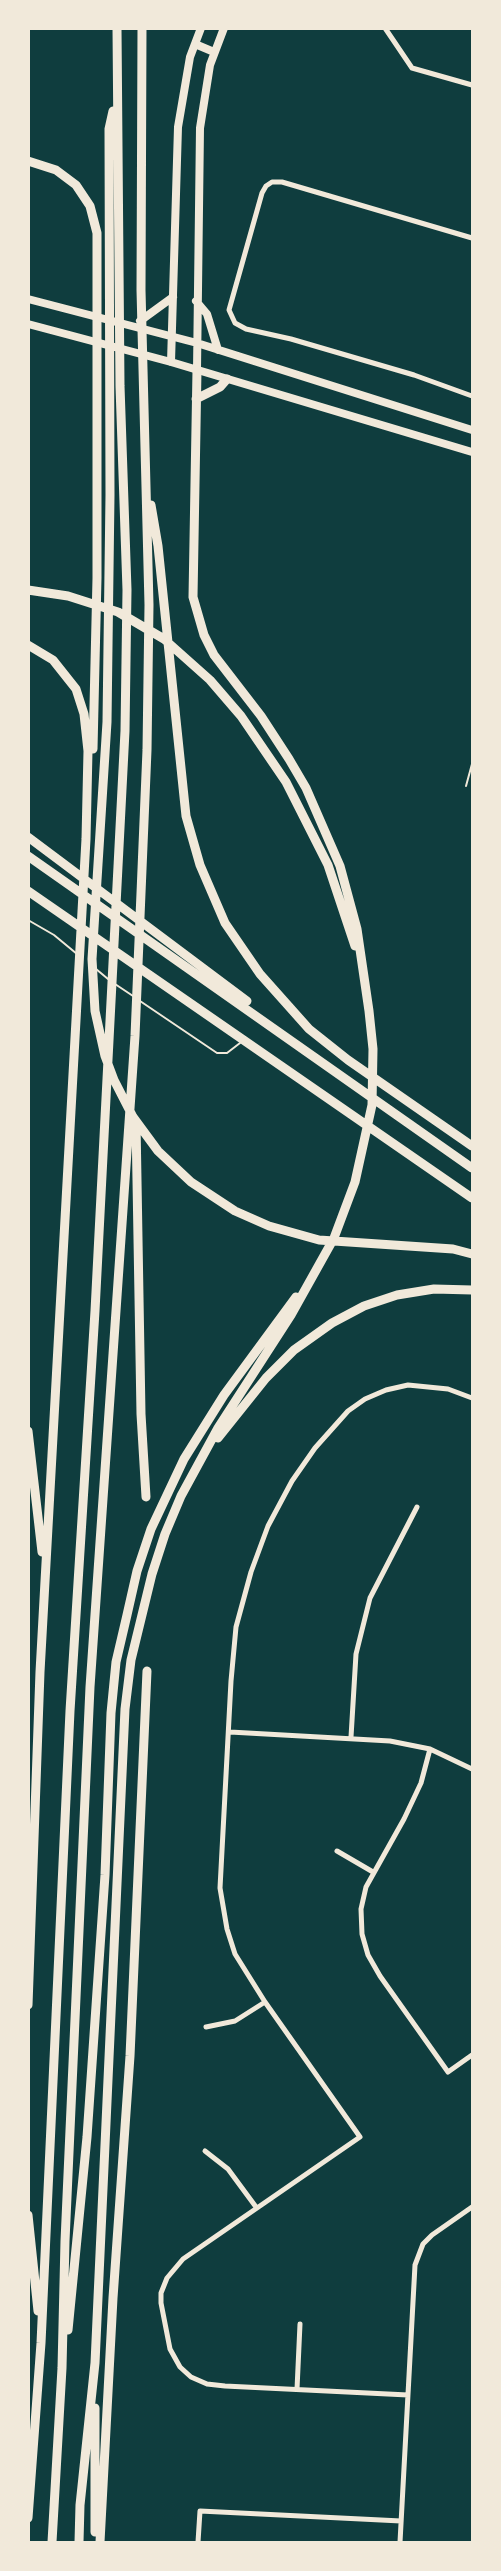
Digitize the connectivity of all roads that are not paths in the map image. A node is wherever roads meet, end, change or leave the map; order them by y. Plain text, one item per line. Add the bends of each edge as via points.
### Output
1 (117, 28) edge
2 (142, 28) edge
3 (201, 28) edge
4 (224, 28) edge
5 (385, 28) edge
6 (195, 44) junction
7 (214, 52) junction
8 (472, 85) edge
9 (28, 161) edge
10 (472, 238) edge
11 (114, 283) junction
12 (173, 297) junction
13 (28, 299) edge
14 (196, 300) junction
15 (28, 324) edge
16 (136, 326) junction
17 (172, 337) junction
18 (197, 343) junction
19 (218, 350) junction
20 (171, 362) junction
21 (197, 370) junction
22 (227, 379) junction
23 (472, 396) edge
24 (196, 399) junction
25 (472, 430) edge
26 (472, 451) edge
27 (146, 476) junction
28 (28, 590) edge
29 (28, 645) edge
30 (472, 764) edge
31 (466, 786) dead end
32 (28, 837) edge
33 (86, 838) junction
34 (28, 856) edge
35 (28, 891) edge
36 (28, 920) edge
37 (365, 986) junction
38 (135, 1036) junction
39 (242, 1041) junction
40 (334, 1069) junction
41 (472, 1146) edge
42 (472, 1168) edge
43 (472, 1198) edge
44 (472, 1254) edge
45 (316, 1271) junction
46 (472, 1290) edge
47 (472, 1398) edge
48 (28, 1431) edge
49 (200, 1462) junction
50 (146, 1497) dead end
51 (417, 1507) dead end
52 (43, 1617) junction
53 (147, 1671) dead end
54 (230, 1732) junction
55 (351, 1737) junction
56 (430, 1749) junction
57 (472, 1769) edge
58 (337, 1851) dead end
59 (373, 1872) junction
60 (264, 2002) junction
61 (28, 2005) edge
62 (206, 2027) dead end
63 (472, 2055) edge
64 (205, 2151) dead end
65 (256, 2207) junction
66 (472, 2207) edge
67 (28, 2215) edge
68 (300, 2324) dead end
69 (41, 2343) junction
70 (95, 2363) junction
71 (62, 2368) junction
72 (297, 2388) junction
73 (408, 2395) junction
74 (28, 2518) edge
75 (401, 2521) junction
76 (52, 2542) edge
77 (79, 2542) edge
78 (95, 2542) edge
79 (100, 2542) edge
80 (198, 2542) edge
81 (400, 2542) edge

1 - 11 highway
2 - 27 highway via 141,290
3 - 6 main road
4 - 7 main road
5 - 8 street via 412,68
6 - 7 main road
6 - 12 main road via 182,91 178,127
7 - 14 main road via 200,128
9 - 33 highway via 56,170 76,185 90,206 97,233 97,578 94,731
10 - 23 street via 282,182 269,183 262,194 229,306 233,321 246,329 414,375
11 - 44 highway via 107,722 92,959 98,1028 109,1067 123,1098 158,1151 205,1193 235,1211 268,1226 319,1240 453,1249
11 - 69 highway via 127,645 119,863 70,1711
12 - 16 main road
12 - 17 main road
13 - 16 main road
14 - 18 main road
14 - 19 main road via 207,314
15 - 20 main road
16 - 17 main road
17 - 18 main road
17 - 20 main road
18 - 19 main road
18 - 21 main road
19 - 25 main road
20 - 21 main road
21 - 22 main road
21 - 24 highway
22 - 24 highway
22 - 26 main road
24 - 37 highway via 192,583 197,613 214,655 289,759 323,825 340,866 357,929
27 - 38 highway via 149,660
27 - 41 highway via 158,546 186,816 208,887 234,939 274,992 320,1038
28 - 37 highway via 79,600 141,624 190,660 226,697 263,746 317,839 341,900
29 - 33 highway via 46,654 62,669 81,704 88,751
30 - 31 lane
32 - 40 highway
33 - 52 highway
34 - 40 highway
35 - 39 highway
36 - 39 lane via 217,1053 227,1053
37 - 45 highway via 373,1049 371,1112 355,1182
38 - 50 highway via 141,1414
38 - 71 highway via 90,1688
39 - 43 highway
40 - 42 highway
45 - 49 highway
45 - 71 highway via 224,1395 184,1459 151,1529 129,1604 116,1662 111,1713 105,1875 88,2125
46 - 49 highway via 434,1289 397,1295 332,1323 294,1350 266,1378
47 - 54 street via 425,1386 386,1390 348,1411 315,1448 279,1503 243,1594 236,1626
48 - 52 highway via 42,1549
49 - 70 highway via 173,1515 152,1574 131,1660 125,1709
51 - 55 street via 370,1598 356,1654
52 - 61 highway
53 - 79 highway via 130,2056
54 - 55 street
54 - 60 street via 220,1888 235,1954
55 - 56 street
56 - 57 street
56 - 59 street via 421,1783
58 - 59 street
59 - 63 street via 361,1909 368,1955 448,2072
60 - 62 street via 235,2021
60 - 65 street via 360,2137
64 - 65 street via 228,2169
65 - 72 street via 183,2259 171,2273 161,2293 166,2334 180,2367 191,2377 225,2386
66 - 73 street via 432,2235 417,2257
67 - 69 highway
68 - 72 street
69 - 74 highway
70 - 77 highway
70 - 78 highway
71 - 76 highway
72 - 73 street
73 - 75 street
75 - 80 street via 200,2511
75 - 81 street

